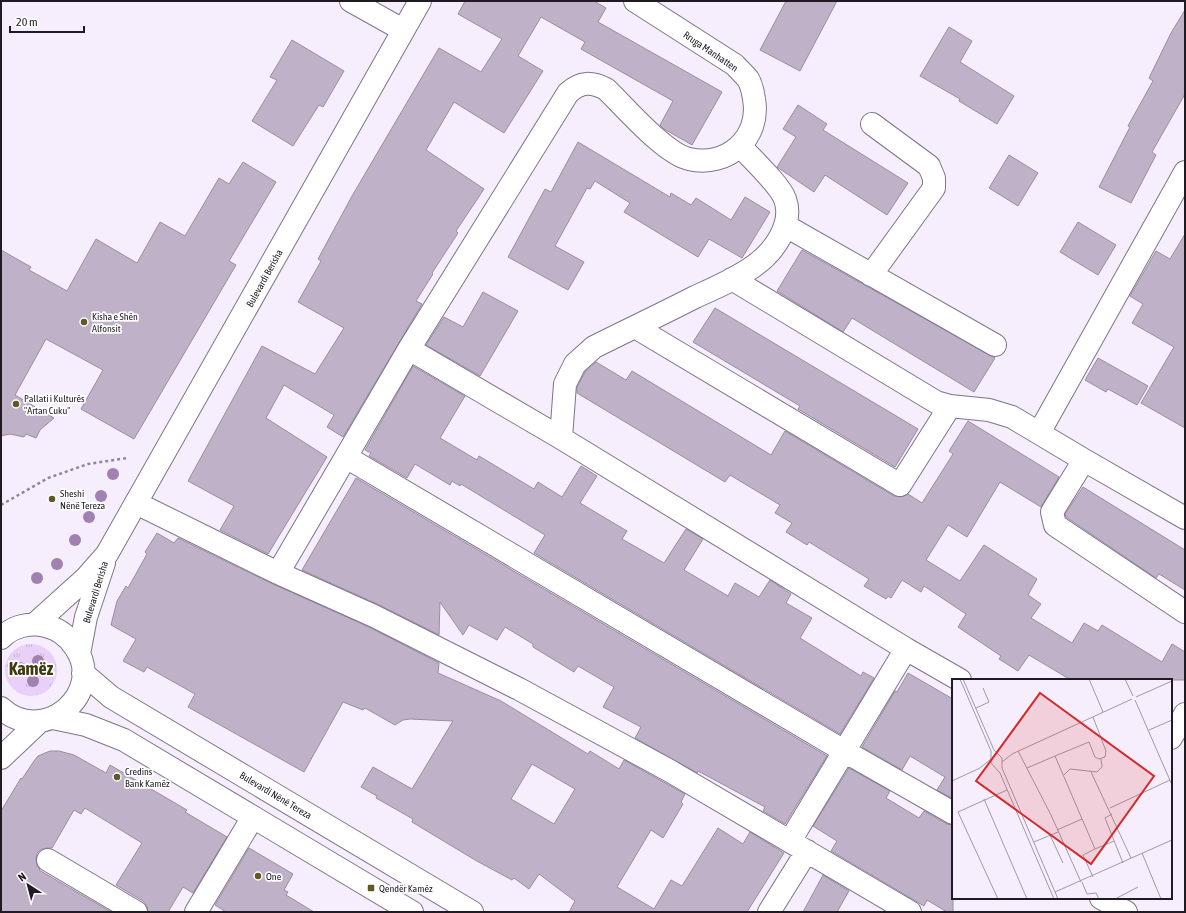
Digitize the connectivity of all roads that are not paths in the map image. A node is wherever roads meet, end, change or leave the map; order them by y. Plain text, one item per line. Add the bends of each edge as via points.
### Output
1 (351, 1) edge
2 (420, 1) edge
3 (635, 1) edge
4 (403, 30) junction
5 (872, 124) dead end
6 (740, 146) junction
7 (1185, 172) edge
8 (786, 226) junction
9 (871, 275) junction
10 (732, 279) junction
11 (635, 327) junction
12 (994, 345) dead end
13 (410, 349) junction
14 (950, 406) junction
15 (1039, 434) junction
16 (561, 438) junction
17 (346, 457) junction
18 (1084, 460) junction
19 (136, 503) junction
20 (1185, 518) edge
21 (107, 554) junction
22 (278, 573) junction
23 (1185, 612) edge
24 (35, 624) junction
25 (5, 631) edge
26 (906, 648) junction
27 (81, 663) junction
28 (958, 679) edge
29 (1, 708) edge
30 (1185, 714) edge
31 (46, 720) junction
32 (1172, 736) edge
33 (844, 751) junction
34 (1, 758) edge
35 (952, 812) edge
36 (253, 817) junction
37 (798, 846) junction
38 (48, 860) dead end
39 (1103, 899) edge
40 (136, 912) edge
41 (196, 912) edge
42 (412, 912) edge
43 (472, 912) edge
44 (769, 912) edge
45 (910, 912) edge
46 (1126, 912) edge

1 - 4 street
2 - 4 street, Bulevardi Berisha
3 - 6 street, Rruga Manhatten via 735,65 748,79 756,109 749,134
4 - 19 street, Bulevardi Berisha
5 - 9 street via 930,166 934,188
6 - 8 street via 785,198 788,210
6 - 13 street via 728,155 718,158 689,159 678,155 657,140 606,89 586,83 575,86 568,93
7 - 15 street
8 - 9 street
8 - 10 street via 772,250 755,266
9 - 12 street
10 - 11 street
10 - 14 street via 936,402
11 - 14 street via 900,485
11 - 16 street via 594,347 575,364 565,384
13 - 16 street
13 - 17 street
14 - 15 street via 989,410 1012,417
15 - 18 street
16 - 26 street
17 - 22 street
17 - 33 street
18 - 20 street
18 - 23 street via 1052,512 1055,525
19 - 21 street, Bulevardi Berisha
19 - 22 street
21 - 24 street, Bulevardi Berisha via 86,578
21 - 27 street, Bulevardi Berisha via 86,617
22 - 37 street via 374,616 519,689 670,771
24 - 25 street, Bulevardi Nënë Tereza
24 - 27 street, Bulevardi Nënë Tereza via 60,631 73,643
26 - 28 street
26 - 33 street
27 - 31 street via 80,691 75,700 62,714
27 - 43 street, Bulevardi Nënë Tereza via 111,697
29 - 31 street via 21,720
30 - 32 street
31 - 34 street
31 - 36 street via 86,726 124,740
33 - 35 street
33 - 37 street
36 - 41 street
36 - 42 street
37 - 44 street
37 - 45 street
38 - 40 street
39 - 46 street

